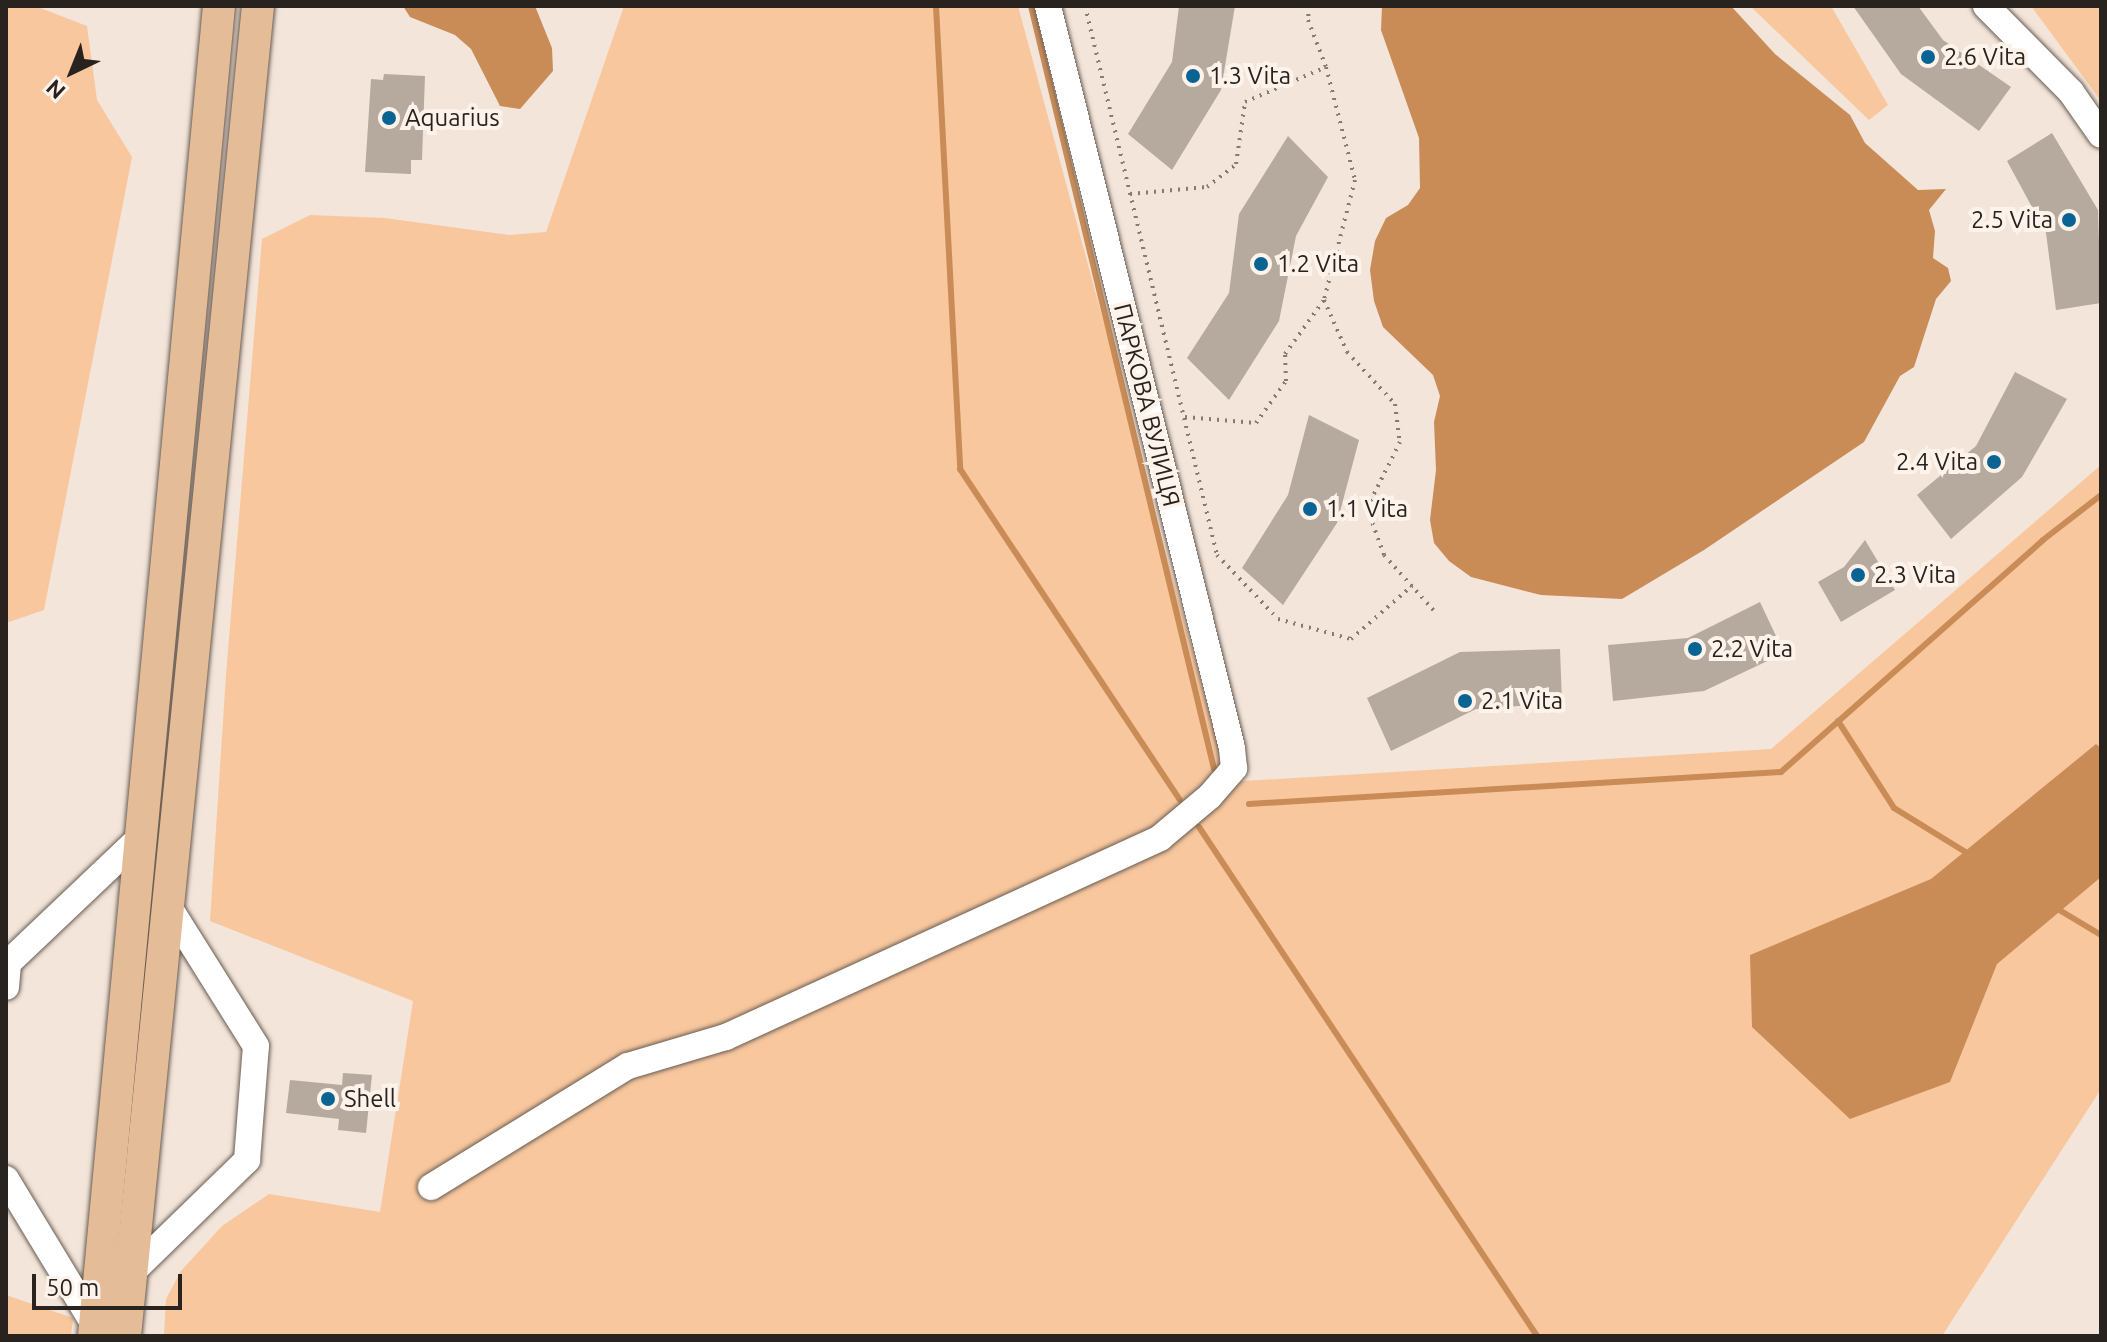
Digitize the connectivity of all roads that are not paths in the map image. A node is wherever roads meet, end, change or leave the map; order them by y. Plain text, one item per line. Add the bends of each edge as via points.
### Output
1 (219, 6) edge
2 (258, 6) edge
3 (1048, 6) edge
4 (1986, 6) edge
5 (2101, 135) edge
6 (143, 835) junction
7 (167, 904) junction
8 (6, 987) edge
9 (6, 1179) edge
10 (431, 1187) dead end
11 (130, 1283) junction
12 (105, 1333) edge
13 (141, 1336) edge

1 - 6 main road
2 - 7 main road
3 - 10 lane, ПАРКОВА ВУЛИЦЯ via 1234,768 1160,838 726,1037 628,1066
4 - 5 lane via 2071,92
6 - 8 lane via 8,963
6 - 12 main road
7 - 11 main road
7 - 11 lane via 256,1046 247,1160
9 - 12 lane
11 - 12 main road
11 - 13 main road

